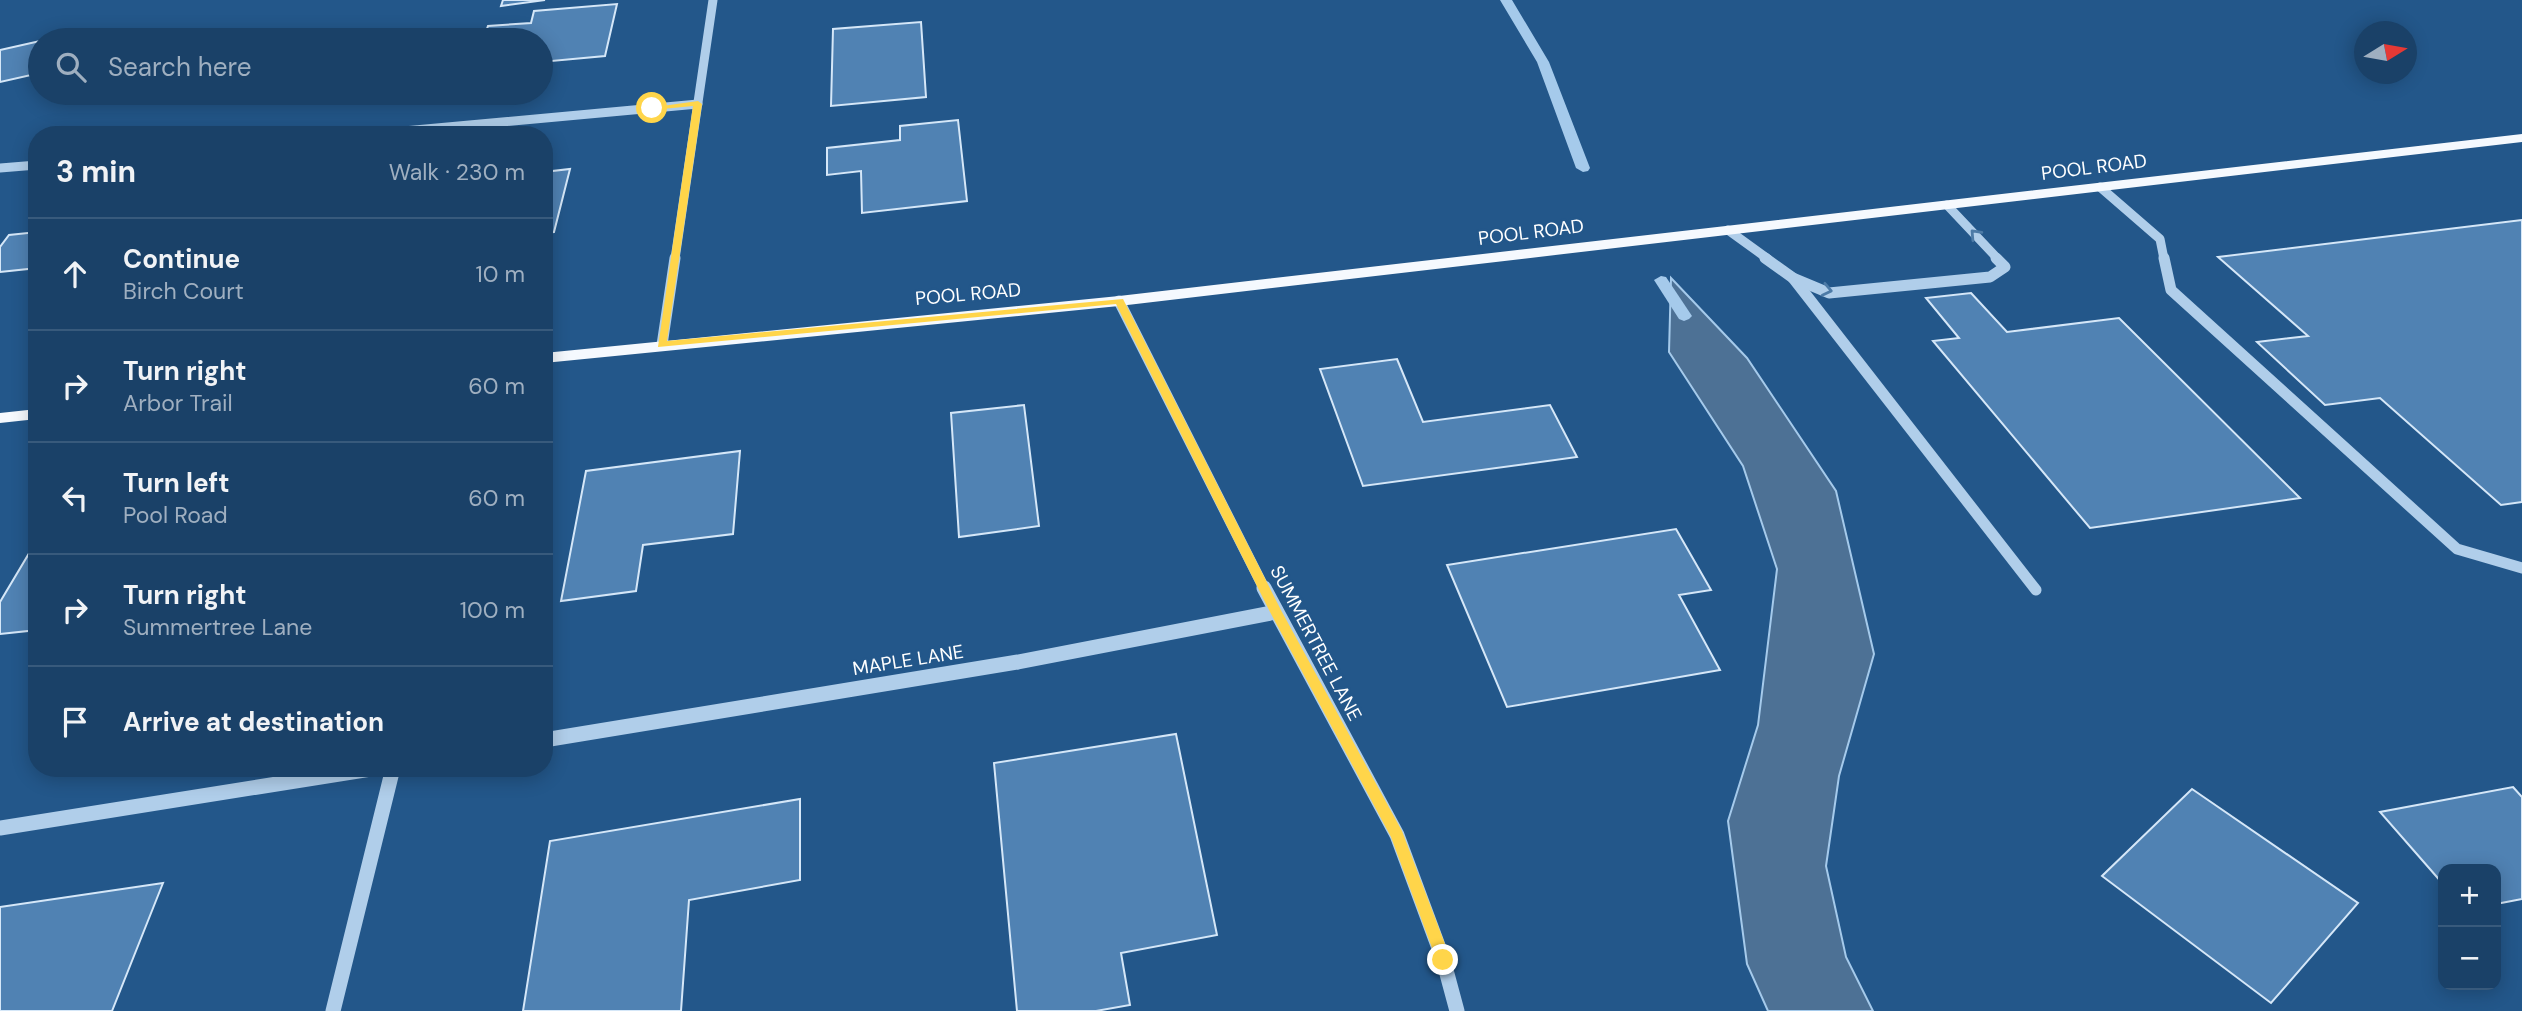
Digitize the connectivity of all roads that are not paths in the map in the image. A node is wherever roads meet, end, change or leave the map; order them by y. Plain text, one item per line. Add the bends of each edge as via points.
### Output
1 (713, 0) edge
2 (698, 104) junction
3 (458, 126) edge
4 (2519, 141) edge
5 (28, 166) edge
6 (0, 168) edge
7 (2100, 187) junction
8 (1947, 205) junction
9 (1728, 230) junction
10 (1793, 278) junction
11 (1119, 301) junction
12 (662, 345) junction
13 (553, 357) edge
14 (28, 415) edge
15 (0, 418) edge
16 (2522, 568) edge
17 (2036, 590) dead end
18 (1276, 612) junction
19 (553, 739) edge
20 (320, 777) edge
21 (391, 777) edge
22 (0, 828) edge
23 (333, 1011) edge
24 (1457, 1011) edge

1 - 2 street
2 - 3 street
2 - 12 street
4 - 7 main road, POOL ROAD
5 - 6 street
7 - 8 main road, POOL ROAD
7 - 16 street via 2160,239 2171,290 2446,540 2457,549
8 - 9 main road, POOL ROAD
10 -> 8 street via 1829,293 1990,277 2005,267
9 - 10 street
9 - 11 main road, POOL ROAD
10 - 17 street
11 - 12 main road, POOL ROAD
11 - 18 street, SUMMERTREE LANE
12 - 13 main road, POOL ROAD
14 - 15 main road
18 - 19 street, MAPLE LANE via 1018,662
18 - 24 street, SUMMERTREE LANE via 1398,835
20 - 22 street
21 - 23 street

